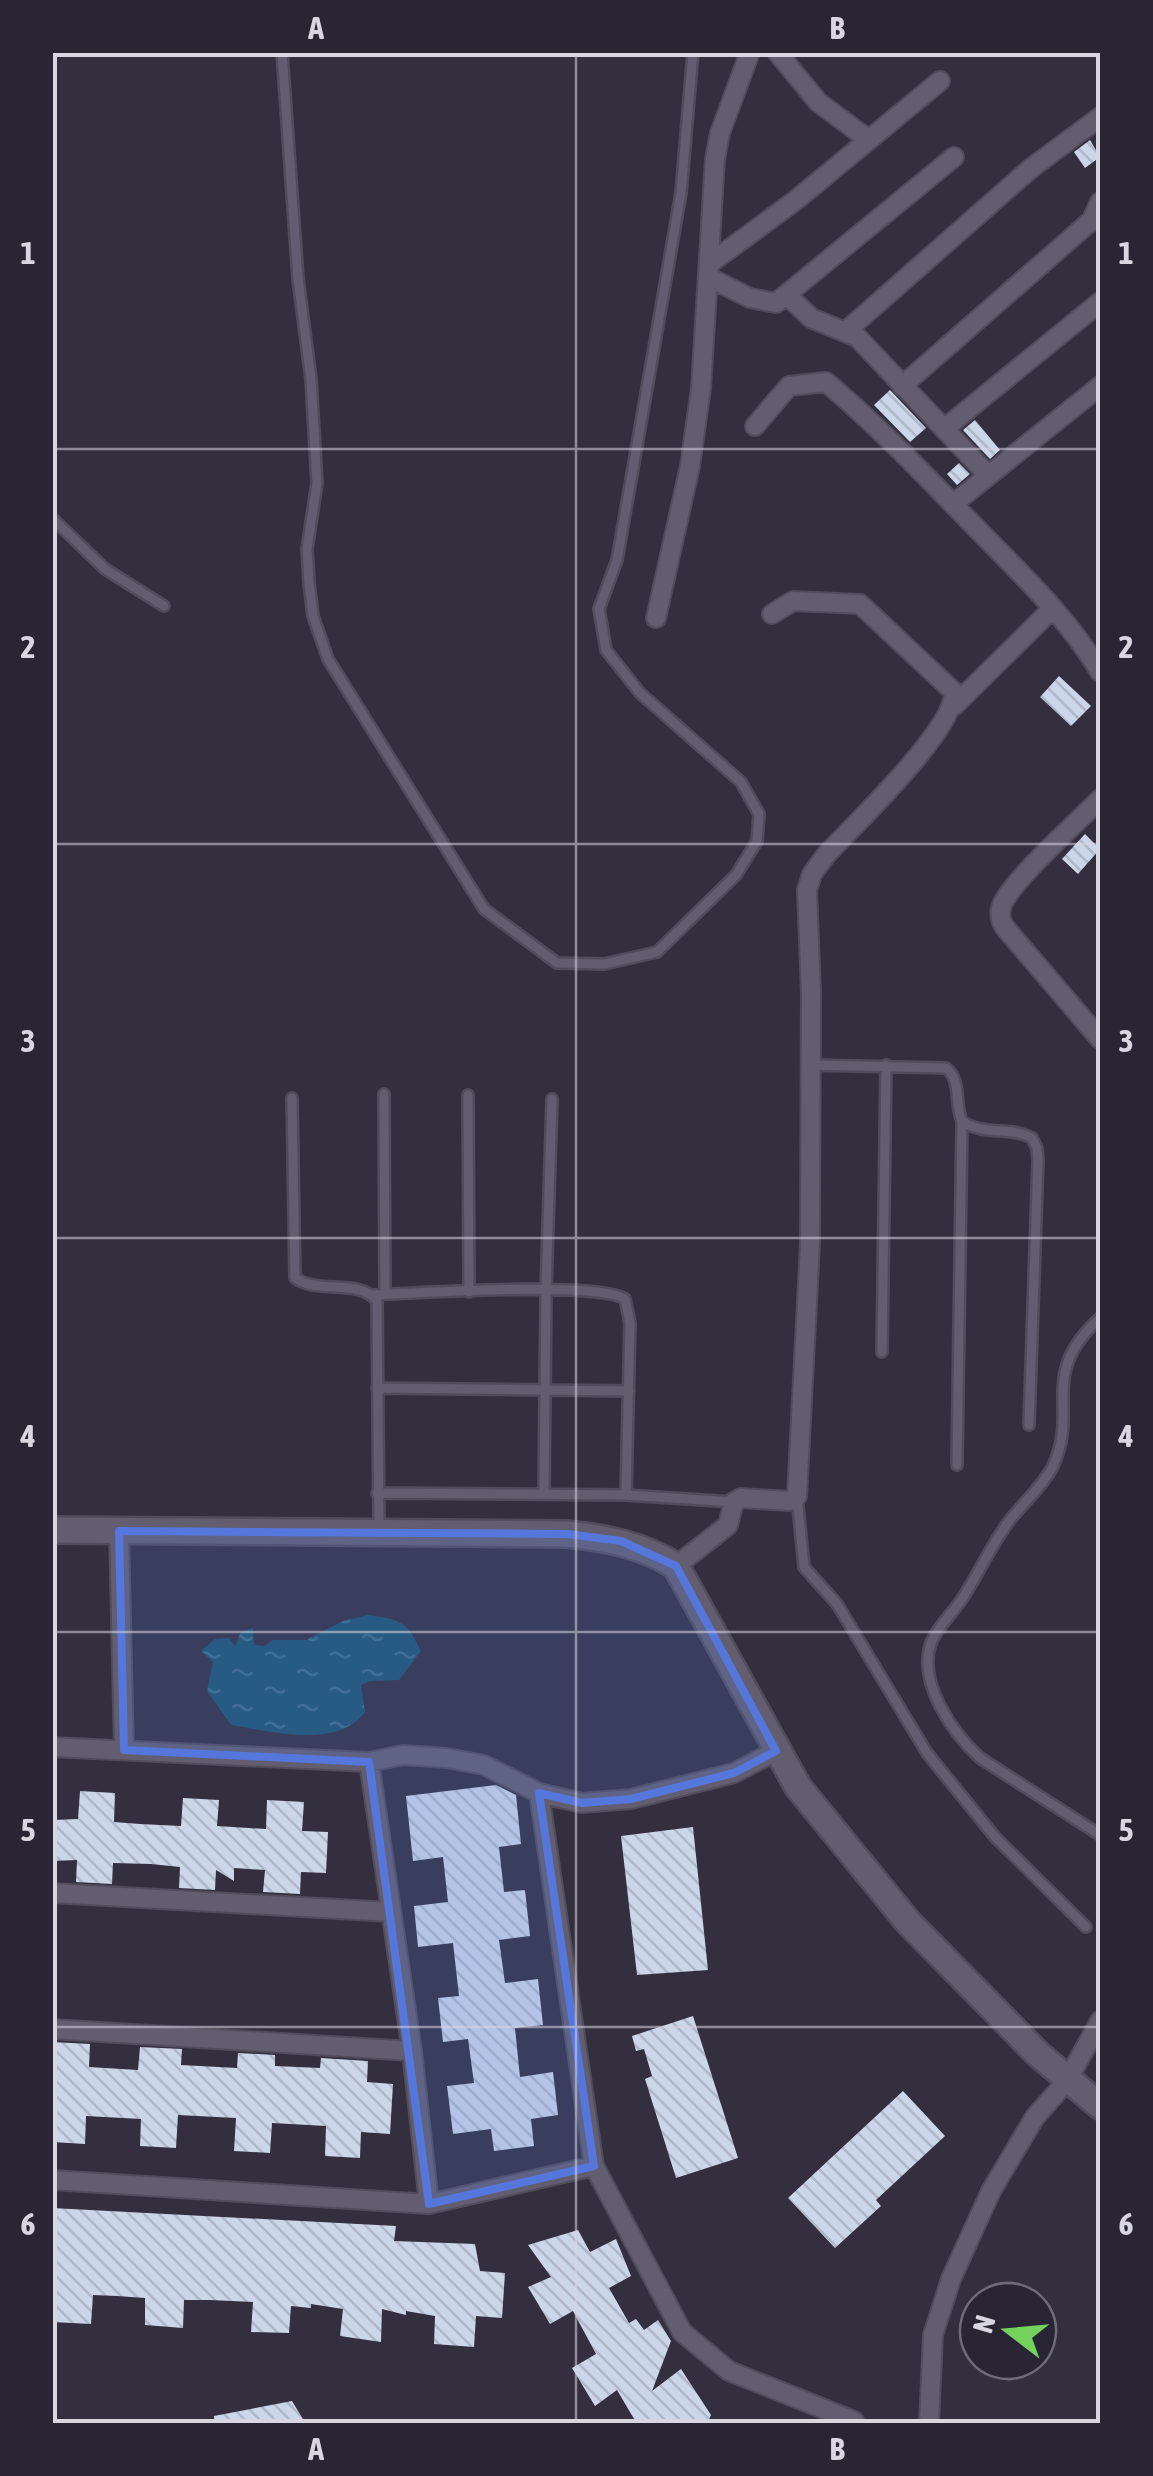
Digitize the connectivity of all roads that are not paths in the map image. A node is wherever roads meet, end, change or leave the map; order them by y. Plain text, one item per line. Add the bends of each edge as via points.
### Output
1 (282, 52) edge
2 (693, 52) edge
3 (750, 52) edge
4 (777, 52) edge
5 (940, 81) dead end
6 (1100, 117) edge
7 (869, 140) junction
8 (954, 157) dead end
9 (1100, 202) edge
10 (708, 270) junction
11 (788, 295) junction
12 (1100, 302) edge
13 (845, 332) junction
14 (902, 386) junction
15 (1100, 386) edge
16 (755, 426) dead end
17 (944, 429) junction
18 (987, 474) junction
19 (953, 504) junction
20 (52, 518) edge
21 (164, 606) dead end
22 (1054, 608) junction
23 (772, 614) dead end
24 (656, 618) dead end
25 (1100, 672) edge
26 (955, 704) junction
27 (1100, 799) edge
28 (1100, 1038) edge
29 (810, 1065) junction
30 (886, 1065) junction
31 (384, 1094) dead end
32 (468, 1094) dead end
33 (292, 1098) dead end
34 (552, 1099) dead end
35 (962, 1121) junction
36 (546, 1290) junction
37 (470, 1292) junction
38 (372, 1294) junction
39 (385, 1294) junction
40 (1100, 1318) edge
41 (882, 1352) dead end
42 (377, 1388) junction
43 (546, 1390) junction
44 (628, 1391) junction
45 (1028, 1426) dead end
46 (957, 1465) dead end
47 (377, 1492) junction
48 (544, 1494) junction
49 (626, 1495) junction
50 (798, 1496) junction
51 (734, 1502) junction
52 (52, 1530) edge
53 (119, 1531) junction
54 (379, 1533) junction
55 (676, 1566) junction
56 (52, 1747) edge
57 (124, 1750) junction
58 (776, 1752) junction
59 (369, 1762) junction
60 (538, 1793) junction
61 (1100, 1835) edge
62 (52, 1893) edge
63 (391, 1912) junction
64 (1086, 1926) dead end
65 (1100, 2022) edge
66 (52, 2029) edge
67 (412, 2051) junction
68 (1068, 2081) junction
69 (1100, 2106) edge
70 (594, 2166) junction
71 (52, 2180) edge
72 (429, 2204) junction
73 (854, 2421) dead end
74 (929, 2424) edge

1 - 2 lane via 317,469 307,549 313,616 328,659 484,909 557,963 604,964 657,952 736,875 758,842 758,814 741,782 640,694 606,650 599,609 617,560 682,193
3 - 10 street via 717,146
4 - 7 street via 818,102
5 - 7 street
6 - 13 street via 1030,169
7 - 10 street
8 - 11 street
9 - 14 street via 1092,220
10 - 11 street via 766,304
10 - 24 street via 690,466
11 - 13 street via 811,318
12 - 17 street
13 - 14 street
14 - 17 street
15 - 18 street
16 - 19 street via 790,386 826,382
17 - 18 street
18 - 19 street
19 - 22 street
20 - 21 lane via 105,569
22 - 25 street
22 - 26 street
23 - 26 street via 793,602 860,604 954,692
26 - 29 street via 934,738 812,874 806,905
27 - 28 street via 1000,912 1007,930
29 - 30 lane
29 - 50 street
30 - 35 lane via 953,1073
30 - 41 lane
31 - 39 lane
32 - 37 lane
33 - 38 lane via 295,1278
34 - 36 lane
35 - 45 lane via 980,1130 1024,1134 1037,1148
35 - 46 lane
36 - 37 lane
36 - 43 lane
36 - 44 lane via 602,1291 625,1299
37 - 39 lane
38 - 39 lane
38 - 42 lane
40 - 61 lane via 1083,1333 1063,1374 1062,1433 1051,1469 986,1554 928,1655 935,1693 967,1746
42 - 43 lane
42 - 47 lane
43 - 44 lane
43 - 48 lane
44 - 49 lane
47 - 48 lane
47 - 54 lane
48 - 49 lane
49 - 51 lane
50 - 51 street via 789,1502
50 - 64 lane via 804,1567 844,1616 927,1752 995,1837
51 - 55 street via 728,1525
52 - 53 street
53 - 54 street
53 - 57 street
54 - 55 street via 599,1537
55 - 58 street
56 - 57 street
57 - 59 street
58 - 60 street via 734,1773 631,1799 582,1804
58 - 68 street via 897,1910
59 - 60 street via 403,1755 447,1758 484,1765
59 - 63 street
60 - 70 street
62 - 63 street
63 - 67 street
65 - 68 street
66 - 67 street
67 - 72 street
68 - 69 street
68 - 74 street via 1035,2117 950,2279 933,2336
70 - 72 street
70 - 73 street via 682,2332 729,2371
71 - 72 street

